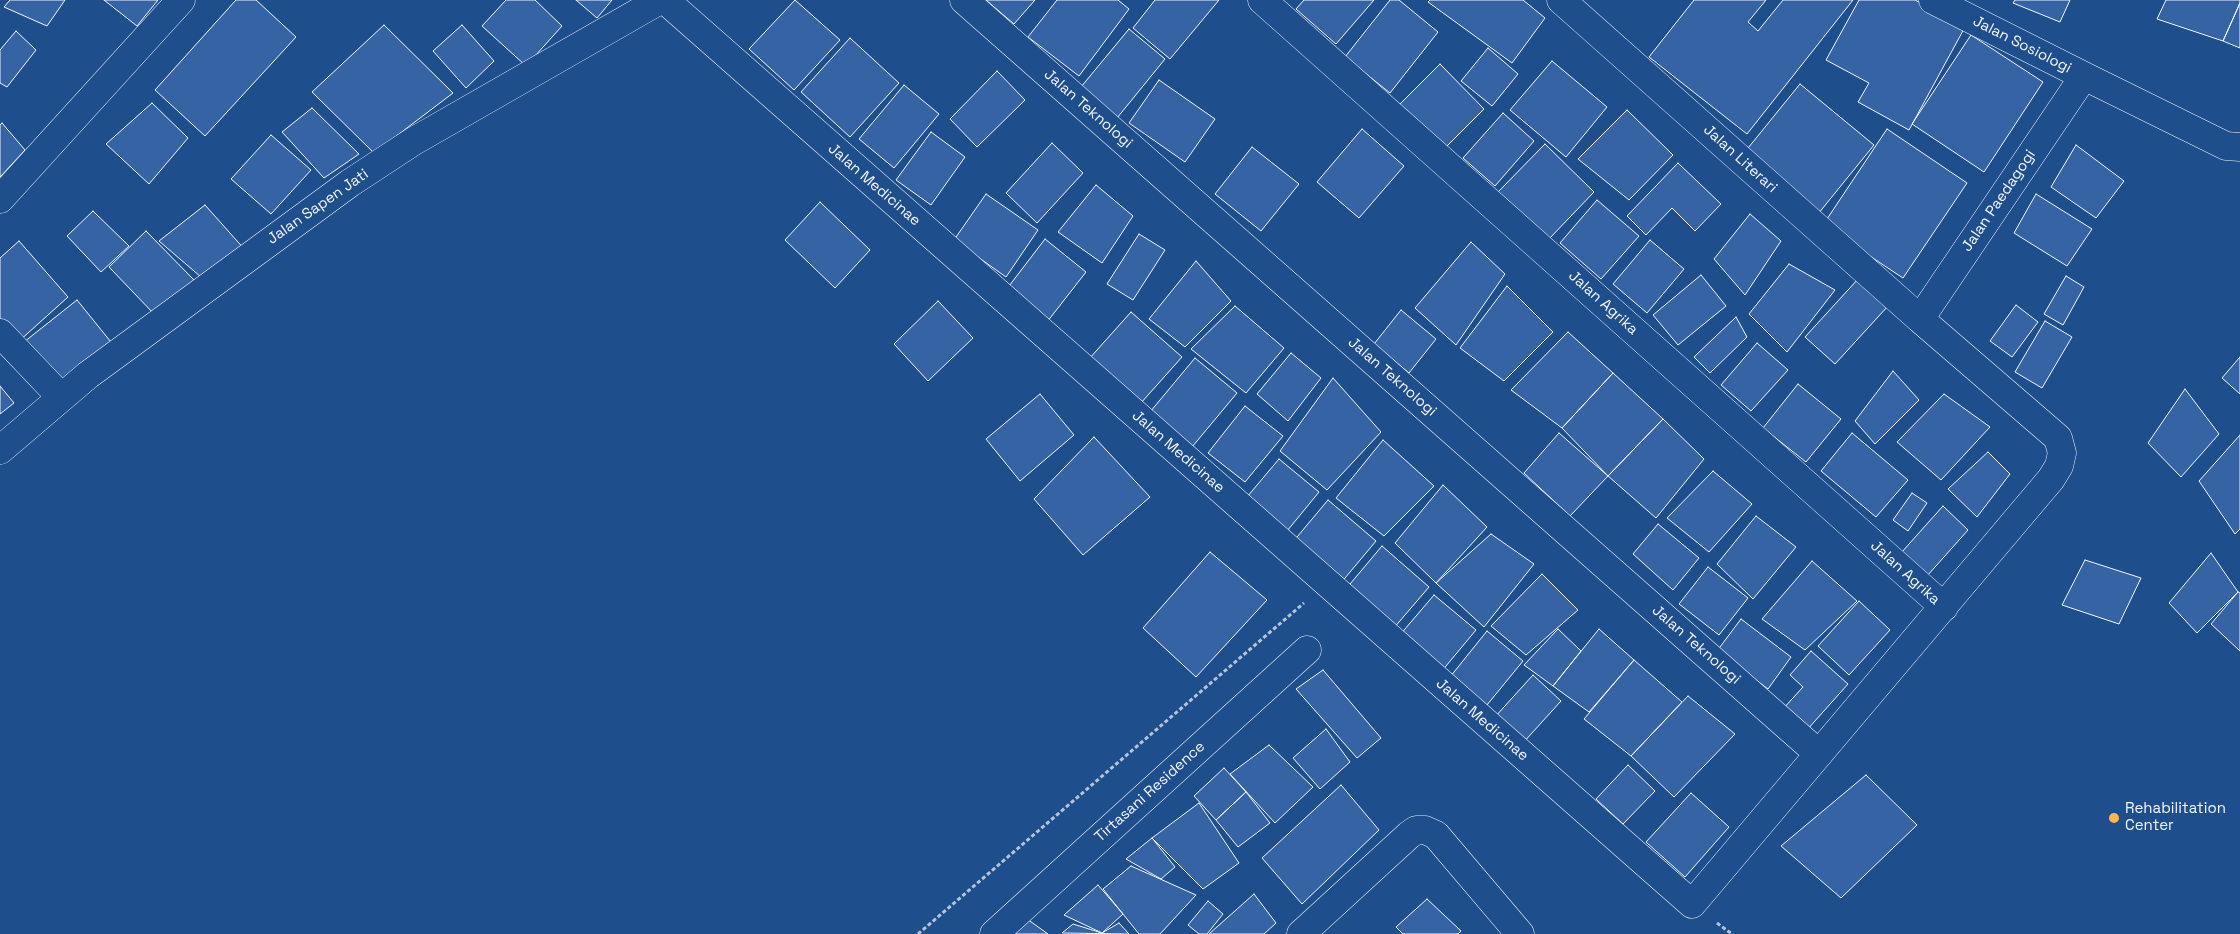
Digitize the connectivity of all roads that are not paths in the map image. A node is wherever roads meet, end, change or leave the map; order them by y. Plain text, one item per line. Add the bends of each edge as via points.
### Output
1 (181, 0) edge
2 (660, 0) edge
3 (665, 0) edge
4 (964, 0) edge
5 (1262, 0) edge
6 (1561, 0) edge
7 (1934, 0) edge
8 (2084, 76) junction
9 (2240, 147) edge
10 (0, 199) edge
11 (1920, 319) junction
12 (0, 333) edge
13 (61, 397) junction
14 (0, 450) edge
15 (1944, 607) junction
16 (1306, 650) dead end
17 (1819, 754) junction
18 (994, 934) edge
19 (1301, 934) edge
20 (1520, 934) edge

1 - 10 street
2 - 13 street, Jalan Sapen Jati via 414,140 162,319
3 - 17 street, Jalan Medicinae via 1692,904
4 - 17 street, Jalan Teknologi
5 - 15 street, Jalan Agrika
6 - 11 street, Jalan Literari
7 - 8 street, Jalan Sosiologi
8 - 9 street via 2226,146
8 - 11 street, Jalan Paedagogi
11 - 15 street via 2058,438 2062,453 2060,466 2051,479
12 - 13 street
13 - 14 street, Jalan Sapen Jati
15 - 17 street
16 - 18 street, Tirtasani Residence
19 - 20 street via 1416,830 1436,835

